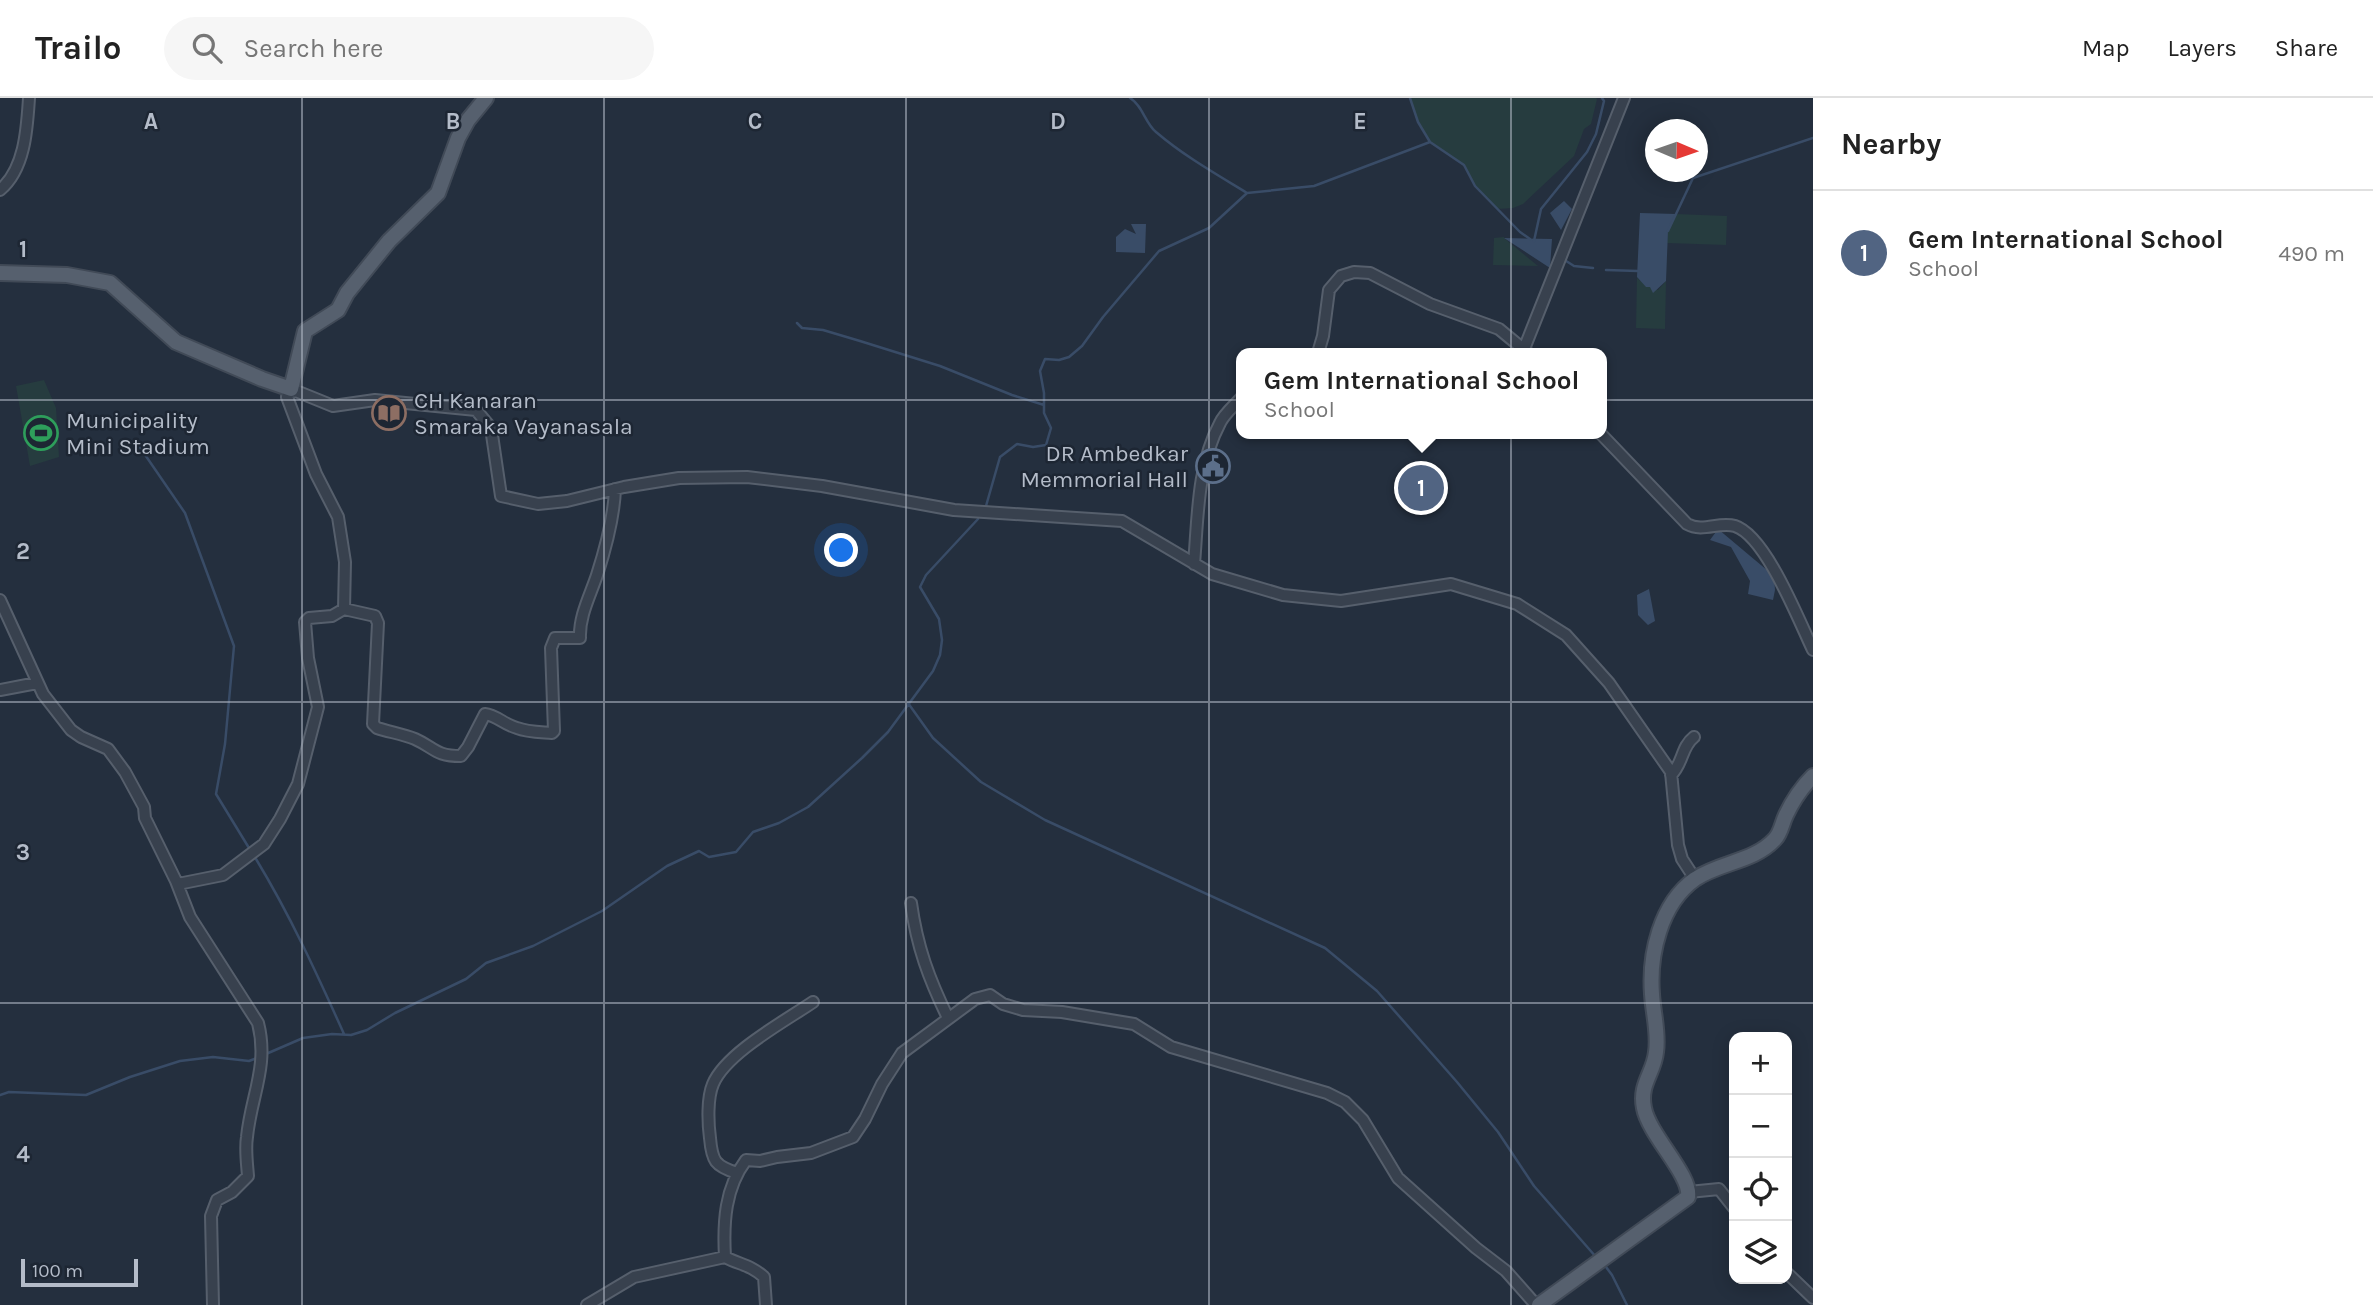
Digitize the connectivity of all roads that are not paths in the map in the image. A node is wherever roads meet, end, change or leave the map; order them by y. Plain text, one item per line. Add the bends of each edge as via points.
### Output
1 (30, 98) edge
2 (486, 98) edge
3 (1624, 98) edge
4 (0, 190) edge
5 (0, 273) edge
6 (1319, 348) edge
7 (1522, 348) edge
8 (1527, 348) edge
9 (291, 389) junction
10 (1236, 403) edge
11 (1606, 439) edge
12 (615, 489) junction
13 (1194, 564) junction
14 (0, 600) edge
15 (344, 609) junction
16 (1813, 650) edge
17 (37, 683) junction
18 (0, 690) edge
19 (1694, 737) dead end
20 (1671, 775) junction
21 (1813, 776) edge
22 (1695, 879) junction
23 (178, 884) junction
24 (911, 903) dead end
25 (813, 1002) dead end
26 (948, 1018) junction
27 (737, 1173) junction
28 (1689, 1192) junction
29 (1729, 1202) edge
30 (725, 1256) junction
31 (1792, 1278) edge
32 (1813, 1298) edge
33 (213, 1305) edge
34 (587, 1305) edge
35 (766, 1305) edge
36 (1537, 1305) edge

1 - 4 street via 22,153 10,181
2 - 9 main road via 457,138 438,193 389,241 338,310 305,331
3 - 8 street
5 - 9 main road via 67,275 110,283 176,342
6 - 7 street via 1328,290 1341,276 1354,272 1370,273 1430,304 1499,329
9 - 12 street via 333,406 375,400 476,411 491,428 501,496 538,504
9 - 15 street via 287,397 302,438 338,517 345,562
10 - 13 street via 1220,421 1207,455
11 - 16 street via 1688,524 1741,528 1768,557
12 - 13 street via 679,478 747,477 954,510 1122,521
12 - 15 street via 614,513 584,608 580,638 555,638 551,648 552,733 519,729 485,714 461,756 446,756 416,739 377,728 373,711 378,623 375,616
13 - 20 street via 1283,596 1341,601 1451,584 1517,604 1566,635 1609,683
14 - 17 street
15 - 23 street via 305,622 318,707 298,784 280,819 264,844 223,875
17 - 18 street
17 - 23 street via 71,730 108,749 125,772
19 - 20 street
20 - 22 street via 1678,845
21 - 22 main road via 1800,789 1777,837 1760,852
22 - 28 main road via 1666,915 1651,967 1657,1049 1643,1098 1659,1143
23 - 33 street via 190,917 258,1023 263,1043 246,1138 248,1175 217,1200 211,1216
24 - 26 street via 921,956
25 - 27 street via 733,1057 712,1084 709,1135 713,1158 722,1168
26 - 27 street via 902,1053 853,1137 811,1153 746,1160
26 - 36 street via 975,999 990,995 1023,1010 1134,1024 1171,1048 1327,1093 1363,1119 1398,1178 1506,1271
27 - 30 street via 723,1229
28 - 29 street via 1719,1189
28 - 36 main road via 1685,1200
30 - 34 street via 634,1277
30 - 35 street via 751,1265 764,1276
31 - 32 street

